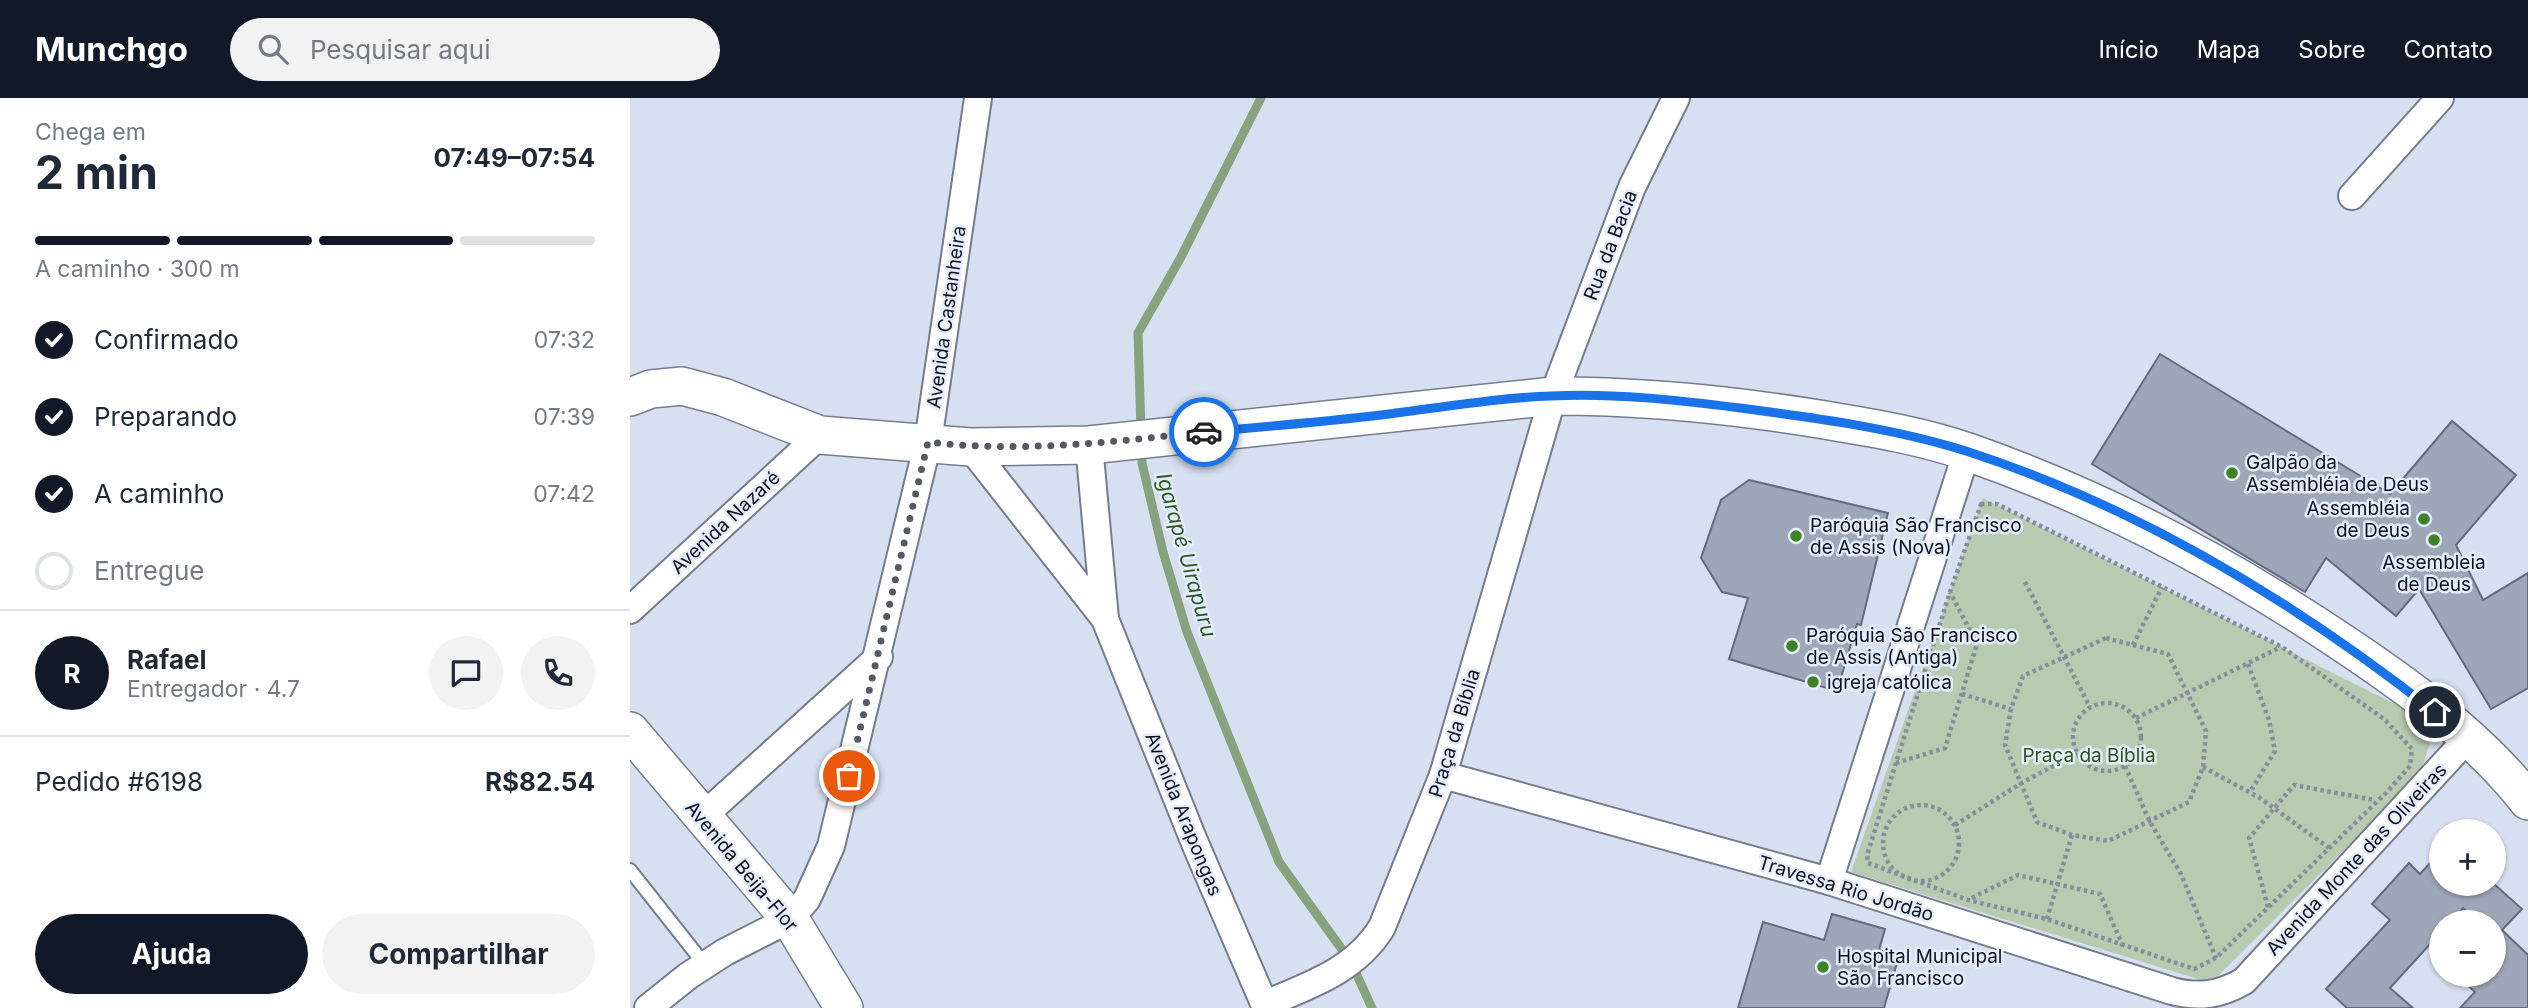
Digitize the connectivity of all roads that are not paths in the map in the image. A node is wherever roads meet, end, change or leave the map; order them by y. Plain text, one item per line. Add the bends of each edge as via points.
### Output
1 (978, 98) edge
2 (1676, 98) edge
3 (2440, 98) edge
4 (2352, 196) dead end
5 (1553, 396) junction
6 (630, 397) edge
7 (820, 435) junction
8 (928, 442) junction
9 (1090, 445) junction
10 (970, 447) junction
11 (1966, 451) junction
12 (630, 610) edge
13 (1105, 619) junction
14 (878, 657) junction
15 (630, 731) edge
16 (2468, 738) junction
17 (2515, 760) edge
18 (1443, 775) junction
19 (2528, 801) edge
20 (702, 817) junction
21 (630, 870) edge
22 (1829, 881) junction
23 (790, 919) junction
24 (705, 965) junction
25 (2244, 981) joint
26 (1265, 1006) edge
27 (648, 1008) edge
28 (844, 1008) edge

1 - 8 street, Avenida Castanheira
2 - 5 street, Rua da Bacia via 1632,187
3 - 4 street
5 - 9 street
5 - 11 street via 1629,396 1792,415 1885,430
5 - 18 street, Praça da Bíblia
6 - 7 street via 670,386 701,389
7 - 8 street
7 - 12 street, Avenida Nazaré
8 - 10 street
8 - 14 street, Avenida Castanheira
9 - 10 street
9 - 13 street, Avenida Arapongas
10 - 13 street, Avenida Arapongas
11 - 16 street via 2082,496 2229,572 2363,656
11 - 22 street
13 - 26 street, Avenida Arapongas
14 - 20 street
14 - 23 street, Avenida Castanheira via 831,846 807,899
15 - 20 street, Avenida Beija-Flor
16 - 17 street
16 - 25 street, Avenida Monte das Oliveiras
17 - 19 street
18 - 22 street, Travessa Rio Jordão
18 - 26 street, Praça da Bíblia via 1373,943 1356,960
20 - 23 street, Avenida Beija-Flor
21 - 24 lane
22 - 25 street, Travessa Rio Jordão via 2187,995 2217,993
23 - 24 street
23 - 28 street, Avenida Beija-Flor
24 - 27 street

